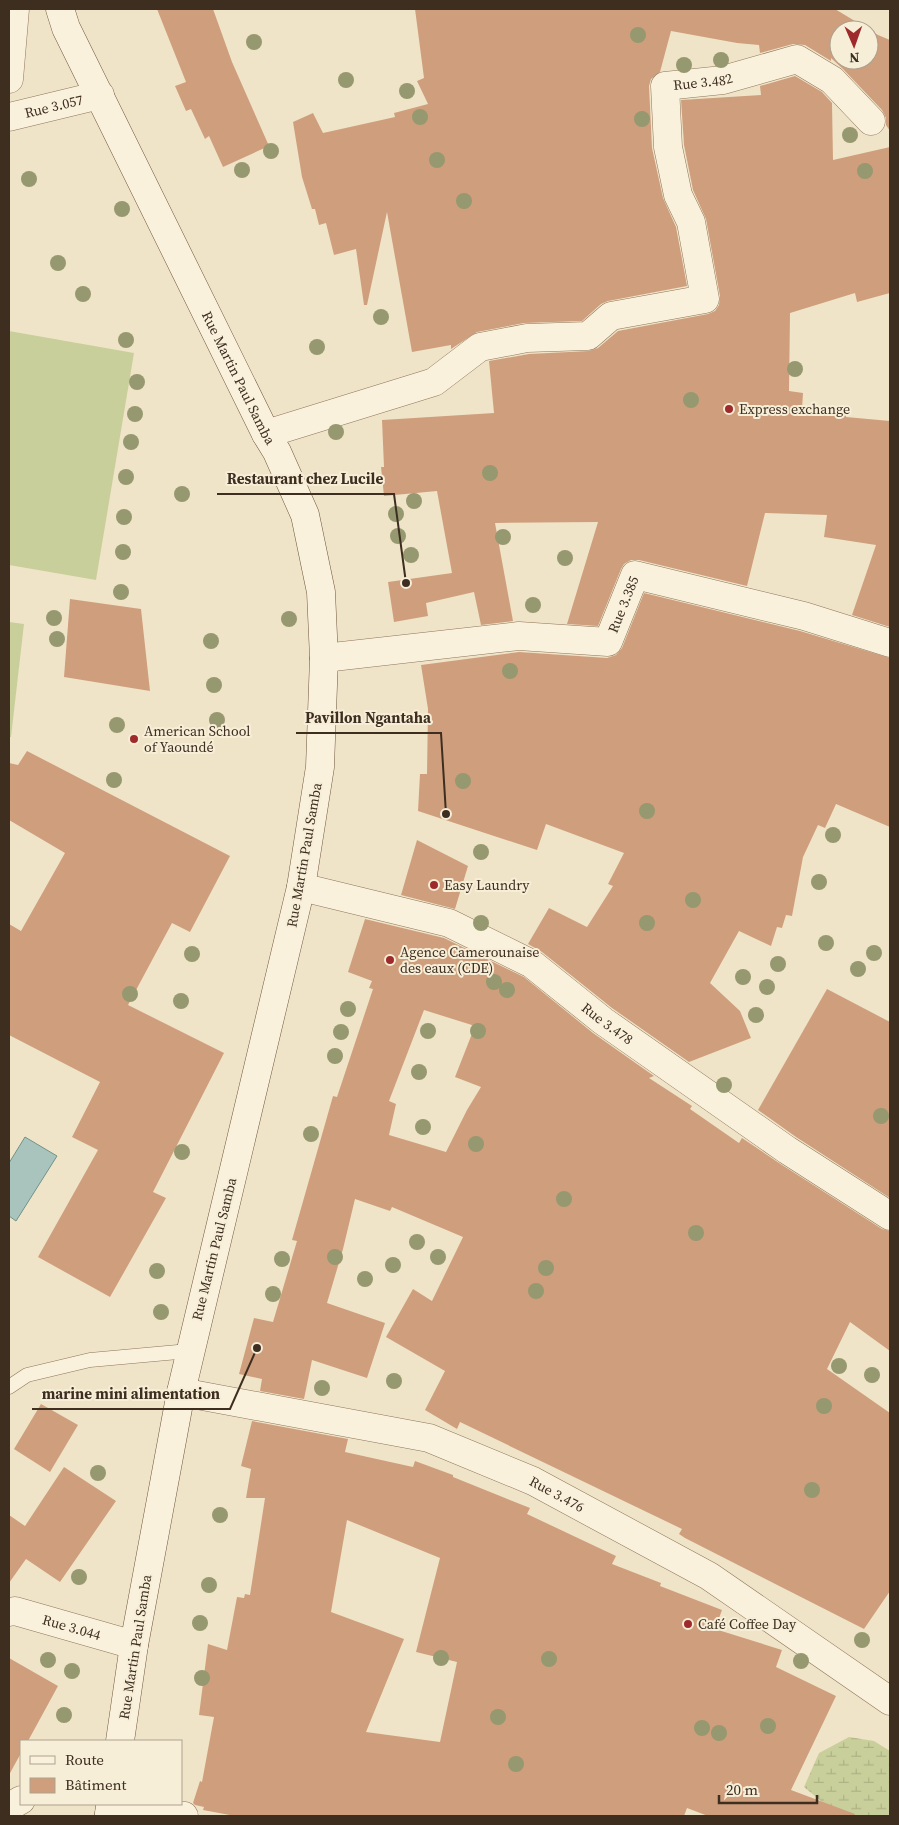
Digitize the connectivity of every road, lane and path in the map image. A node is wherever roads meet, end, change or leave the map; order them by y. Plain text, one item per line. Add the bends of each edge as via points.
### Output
1 (15, 9) edge
2 (60, 9) edge
3 (9, 79) edge
4 (100, 96) junction
5 (9, 117) edge
6 (871, 121) dead end
7 (266, 434) junction
8 (890, 643) edge
9 (324, 658) junction
10 (301, 887) junction
11 (890, 1216) edge
12 (189, 1351) junction
13 (9, 1387) edge
14 (180, 1392) junction
15 (9, 1612) edge
16 (134, 1645) junction
17 (890, 1701) edge
18 (120, 1740) edge
19 (20, 1801) edge
20 (9, 1807) edge
21 (105, 1810) edge
22 (184, 1816) edge

1 - 3 street
2 - 4 street, Rue Martin Paul Samba
4 - 5 street, Rue 3.057
4 - 7 street, Rue Martin Paul Samba
6 - 7 street, Rue 3.482 via 832,80 798,59 722,80 665,86 668,147 678,195 691,222 705,299 611,316 588,336 527,338 480,347 434,382
7 - 9 street, Rue Martin Paul Samba via 278,452 304,515 321,592
8 - 9 street, Rue 3.385 via 804,616 635,575 608,642 519,636
9 - 10 street, Rue Martin Paul Samba via 320,767
10 - 11 street, Rue 3.478 via 449,923 532,964 603,1021 788,1150
10 - 12 street, Rue Martin Paul Samba
12 - 13 lane via 90,1360 27,1375
12 - 14 street, Rue Martin Paul Samba
14 - 16 street, Rue Martin Paul Samba
14 - 17 street, Rue 3.476 via 429,1438 533,1481 709,1576
15 - 16 street, Rue 3.044
16 - 18 street, Rue Martin Paul Samba
19 - 20 street
21 - 22 street

